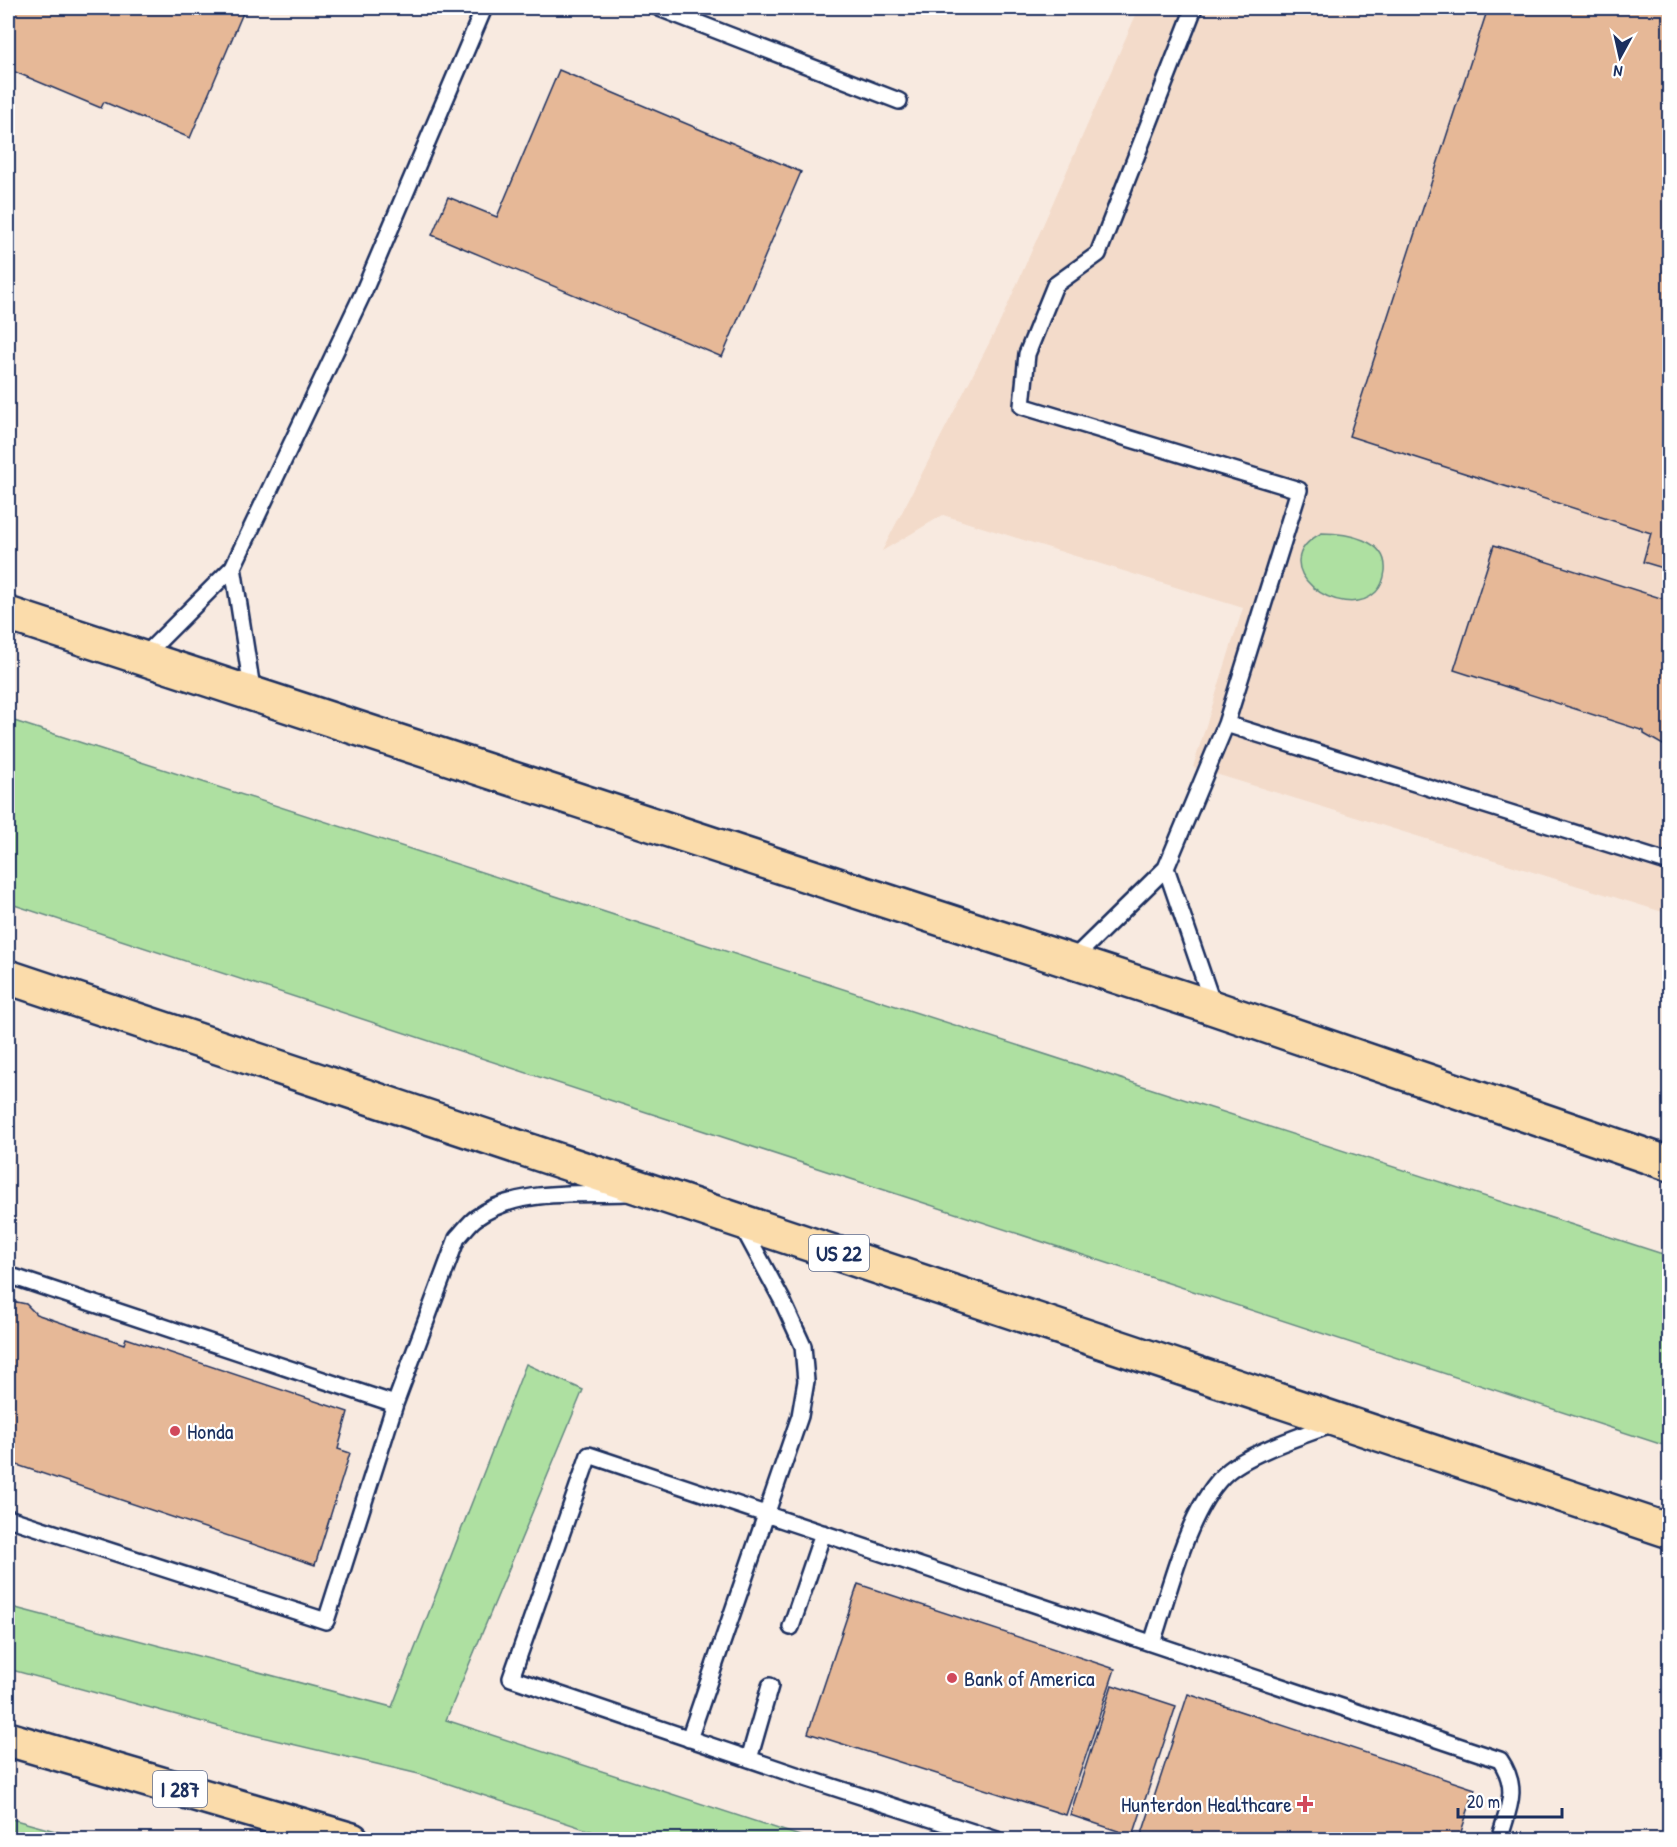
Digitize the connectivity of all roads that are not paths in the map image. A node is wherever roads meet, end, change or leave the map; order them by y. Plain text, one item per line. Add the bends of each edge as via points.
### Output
1 (484, 8) edge
2 (659, 8) edge
3 (1194, 8) edge
4 (898, 101) dead end
5 (233, 567) junction
6 (8, 614) edge
7 (141, 659) junction
8 (253, 696) junction
9 (1226, 724) junction
10 (1670, 863) edge
11 (1166, 867) junction
12 (1071, 961) junction
13 (8, 977) edge
14 (1214, 1008) junction
15 (1670, 1164) edge
16 (653, 1192) junction
17 (738, 1219) junction
18 (8, 1275) edge
19 (395, 1404) junction
20 (1340, 1421) junction
21 (767, 1514) junction
22 (8, 1518) edge
23 (1670, 1531) edge
24 (824, 1533) junction
25 (791, 1627) dead end
26 (1152, 1643) junction
27 (770, 1686) dead end
28 (8, 1739) edge
29 (689, 1739) junction
30 (749, 1760) junction
31 (352, 1839) edge
32 (997, 1839) edge
33 (1499, 1839) edge

1 - 5 lane via 363,293
2 - 4 lane
3 - 9 lane via 1098,254 1055,285 1027,354 1022,406 1299,490
5 - 7 lane
5 - 8 lane
6 - 7 highway
7 - 8 highway
8 - 12 highway
9 - 10 lane
9 - 11 lane
11 - 12 lane
11 - 14 lane
12 - 14 highway
13 - 16 highway, US 22
14 - 15 highway
16 - 17 highway, US 22
16 - 19 lane via 528,1197 497,1206 475,1219 457,1238
17 - 20 highway, US 22
17 - 21 lane via 803,1346 806,1381 800,1416
18 - 19 lane
19 - 22 lane via 326,1621
20 - 23 highway, US 22
20 - 26 lane via 1273,1447 1224,1475 1192,1523
21 - 24 lane
21 - 29 lane
21 - 29 lane via 589,1455 511,1678
24 - 25 lane
24 - 26 lane
26 - 33 lane via 1500,1760 1513,1789
27 - 30 lane
28 - 31 highway, I 287
29 - 30 lane
30 - 32 lane

